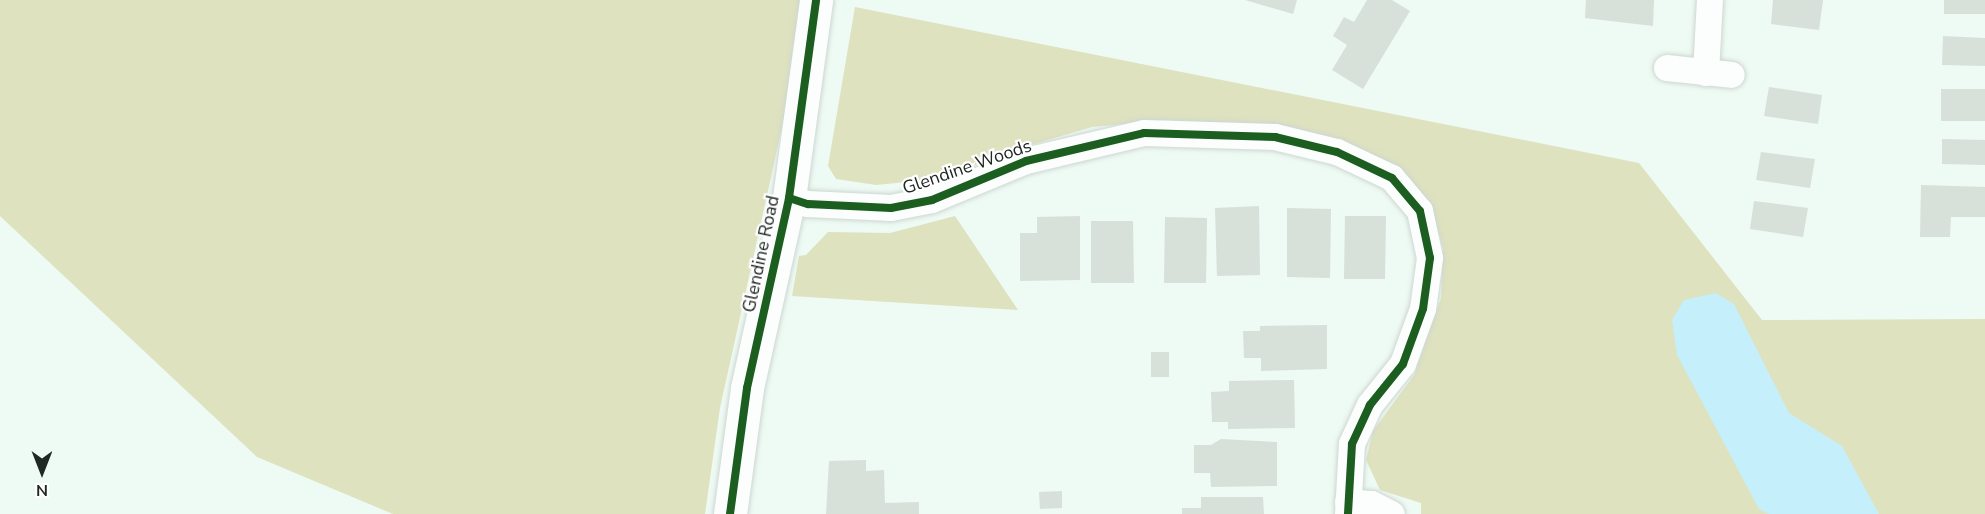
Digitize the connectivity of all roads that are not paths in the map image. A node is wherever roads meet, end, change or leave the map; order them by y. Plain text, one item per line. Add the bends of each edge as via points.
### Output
1 (816, 0) edge
2 (1710, 0) edge
3 (1667, 68) dead end
4 (1706, 73) junction
5 (1732, 75) dead end
6 (789, 198) junction
7 (1348, 508) edge
8 (730, 514) edge
9 (1392, 514) edge

1 - 6 street, Glendine Road
2 - 4 street
3 - 4 street
4 - 5 street
6 - 7 street, Glendine Woods via 808,204 891,208 932,200 1026,161 1144,134 1275,137 1337,152 1392,178 1420,212 1430,258 1423,309 1403,364 1370,405 1352,444
6 - 8 street, Glendine Road via 747,388
7 - 9 street, Glendine Woods via 1372,504

